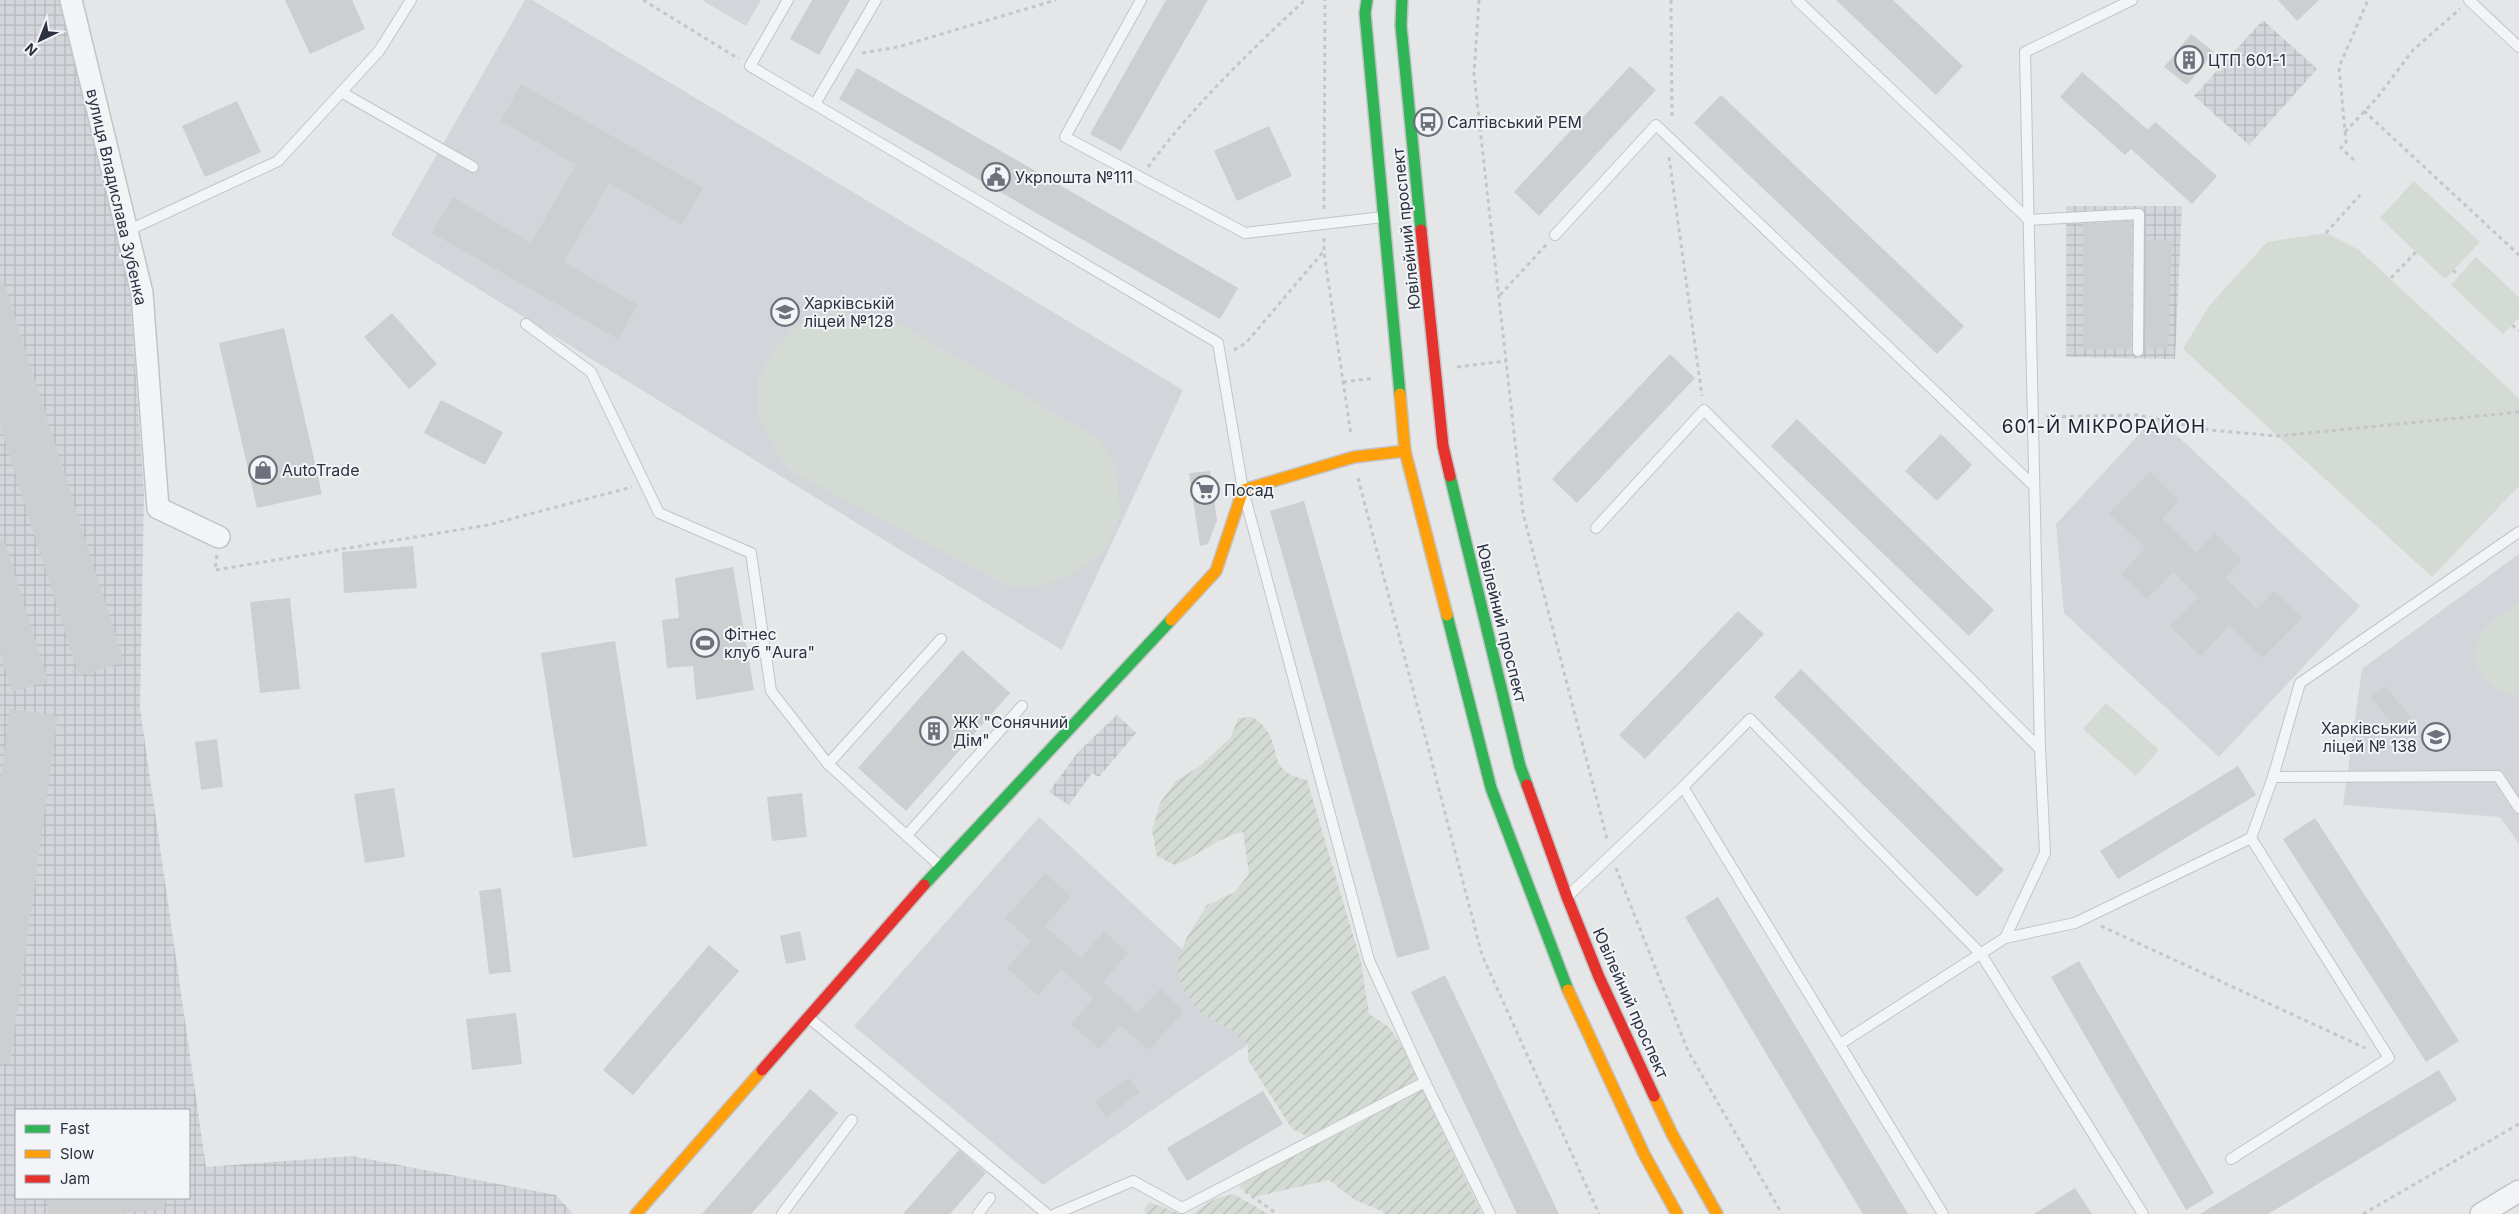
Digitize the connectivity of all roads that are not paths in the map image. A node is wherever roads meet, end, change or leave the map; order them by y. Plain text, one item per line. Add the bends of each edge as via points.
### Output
1 (71, 0) edge
2 (412, 0) edge
3 (788, 0) edge
4 (876, 0) edge
5 (1141, 0) edge
6 (1367, 0) edge
7 (1402, 0) edge
8 (1797, 0) edge
9 (2132, 0) edge
10 (2470, 1) edge
11 (2519, 46) edge
12 (341, 92) junction
13 (815, 104) junction
14 (473, 167) dead end
15 (1384, 217) junction
16 (2028, 220) junction
17 (127, 231) junction
18 (1555, 235) road end
19 (526, 324) dead end
20 (2138, 351) dead end
21 (1410, 450) junction
22 (2034, 486) junction
23 (1243, 490) junction
24 (1596, 528) dead end
25 (2519, 532) edge
26 (219, 537) road end
27 (940, 639) dead end
28 (1022, 706) dead end
29 (2040, 749) junction
30 (828, 764) junction
31 (2273, 777) junction
32 (1683, 787) junction
33 (2519, 808) edge
34 (907, 835) junction
35 (2251, 838) junction
36 (941, 866) junction
37 (1567, 897) junction
38 (2005, 938) junction
39 (1981, 954) junction
40 (808, 1017) junction
41 (1840, 1044) junction
42 (1425, 1082) junction
43 (852, 1120) dead end
44 (2230, 1159) dead end
45 (2519, 1192) edge
46 (990, 1198) dead end
47 (636, 1214) edge
48 (782, 1214) edge
49 (978, 1214) edge
50 (1047, 1214) edge
51 (1055, 1214) edge
52 (1490, 1214) edge
53 (1678, 1214) edge
54 (1717, 1214) edge
55 (1943, 1214) edge
56 (2143, 1214) edge
57 (2481, 1214) edge

1 - 17 street, вулиця Владислава Зубенка
2 - 12 lane via 378,51
3 - 13 lane via 750,66
4 - 13 lane
5 - 15 lane via 1065,137 1245,233
6 - 15 main road, Ювілейний проспект
7 - 37 main road, Ювілейний проспект via 1401,26 1438,447 1520,766
8 - 16 lane
9 - 16 lane via 2025,52
10 - 11 lane
12 - 14 lane
12 - 17 lane via 278,161
13 - 23 lane via 1218,343
15 - 21 main road, Ювілейний проспект
16 - 20 lane via 2139,214
16 - 22 lane
17 - 26 street, вулиця Владислава Зубенка via 142,293 158,508
18 - 22 lane via 1656,125
19 - 30 lane via 591,372 659,513 751,552 771,691
21 - 23 main road via 1354,457
21 - 53 main road, Ювілейний проспект via 1491,788 1574,1006 1644,1154
22 - 29 lane
23 - 36 main road via 1216,571
23 - 42 lane via 1369,960
24 - 29 lane via 1704,410
25 - 31 lane via 2300,684
27 - 30 lane
28 - 34 lane
29 - 38 lane via 2045,854
30 - 34 lane
31 - 33 lane via 2498,776
31 - 35 lane
32 - 37 lane
32 - 39 lane via 1750,720
32 - 41 lane
34 - 36 lane
35 - 38 lane via 2075,923
35 - 44 lane via 2389,1058
36 - 40 main road
37 - 54 main road, Ювілейний проспект via 1599,976 1672,1134
38 - 39 lane
39 - 41 lane
39 - 56 lane
40 - 47 main road
40 - 50 lane
41 - 55 lane
42 - 51 lane via 1182,1208 1134,1181
42 - 52 lane
43 - 48 lane
45 - 57 street
46 - 49 lane

